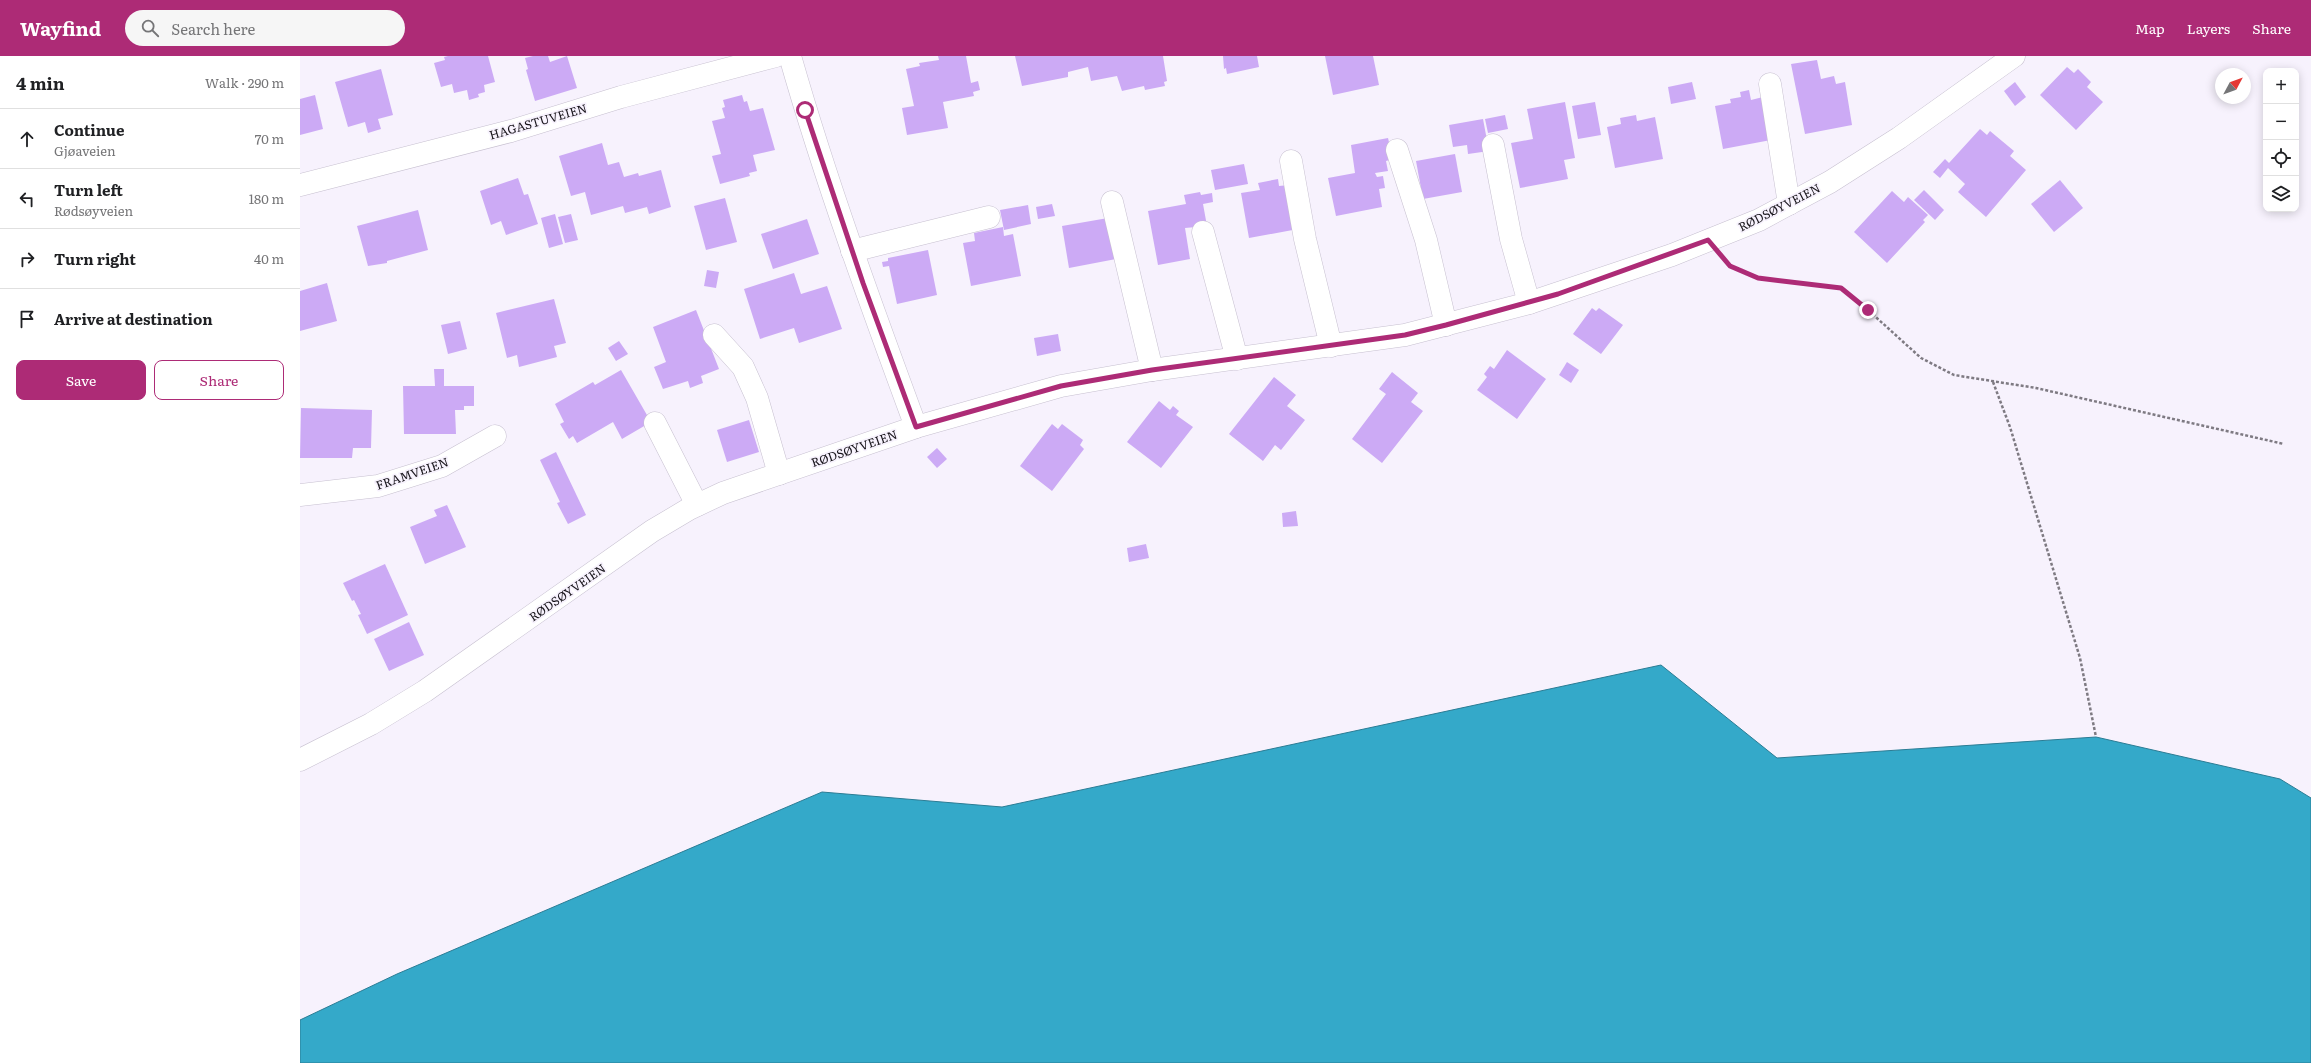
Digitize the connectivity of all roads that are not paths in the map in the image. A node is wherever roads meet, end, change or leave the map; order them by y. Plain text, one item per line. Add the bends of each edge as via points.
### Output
1 (776, 56) edge
2 (790, 56) edge
3 (2014, 56) edge
4 (1770, 84) dead end
5 (1493, 145) dead end
6 (1397, 150) dead end
7 (1290, 160) dead end
8 (300, 185) edge
9 (1112, 202) dead end
10 (1789, 204) junction
11 (989, 217) dead end
12 (1203, 232) dead end
13 (852, 251) junction
14 (1528, 303) junction
15 (1446, 325) junction
16 (714, 335) dead end
17 (1331, 346) junction
18 (1237, 358) junction
19 (1152, 370) junction
20 (655, 423) dead end
21 (916, 427) junction
22 (495, 436) dead end
23 (779, 474) junction
24 (300, 495) edge
25 (697, 505) junction
26 (300, 760) edge

1 - 8 street, HAGASTUVEIEN via 621,97 511,131
2 - 13 street via 805,110
3 - 10 street, RØDSØYVEIEN via 1899,138 1830,182
4 - 10 street
5 - 14 street via 1511,239
6 - 15 street via 1426,240
7 - 17 street via 1305,239
9 - 19 street
10 - 14 street, RØDSØYVEIEN via 1759,220 1665,258
11 - 13 street
12 - 18 street
13 - 21 street
14 - 15 street, RØDSØYVEIEN
15 - 17 street, RØDSØYVEIEN via 1405,335
16 - 23 street via 744,367 757,398
17 - 18 street, RØDSØYVEIEN
18 - 19 street, RØDSØYVEIEN
19 - 21 street, RØDSØYVEIEN via 1061,386
20 - 25 street
21 - 23 street, RØDSØYVEIEN
22 - 24 street, FRAMVEIEN via 442,466 378,486
23 - 25 street, RØDSØYVEIEN via 723,493
25 - 26 street, RØDSØYVEIEN via 652,532 426,691 371,724

